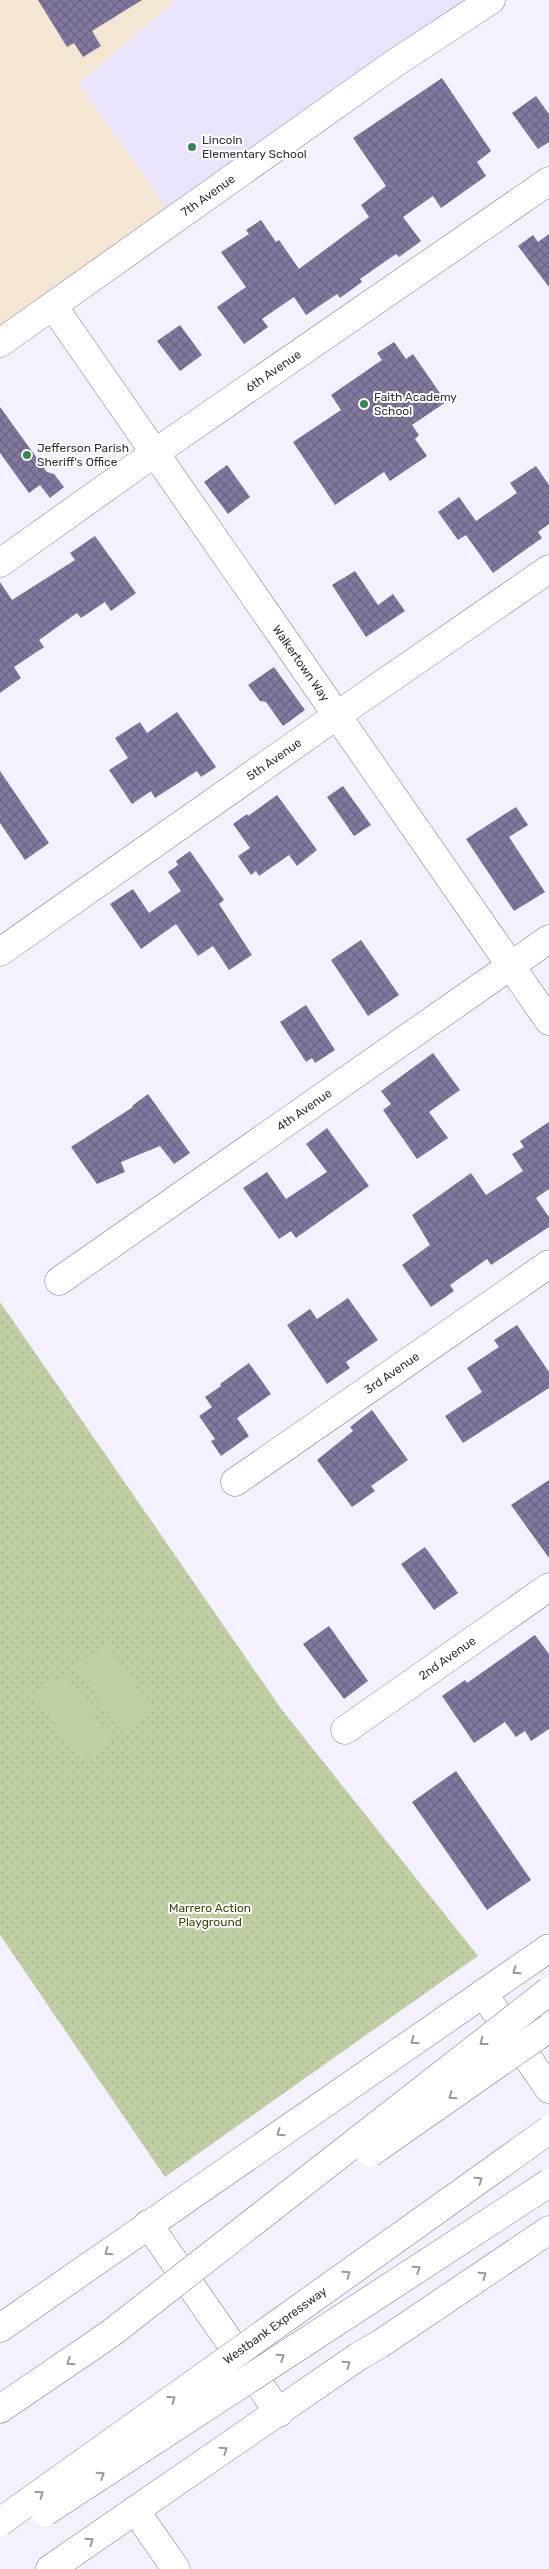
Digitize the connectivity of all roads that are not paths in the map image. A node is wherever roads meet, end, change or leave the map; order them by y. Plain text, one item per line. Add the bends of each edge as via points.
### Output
1 (491, 0) edge
2 (549, 181) edge
3 (53, 306) junction
4 (0, 343) edge
5 (156, 452) junction
6 (0, 563) edge
7 (549, 570) edge
8 (336, 716) junction
9 (549, 939) edge
10 (0, 952) edge
11 (510, 965) junction
12 (549, 1021) edge
13 (549, 1264) edge
14 (59, 1281) dead end
15 (235, 1482) dead end
16 (549, 1587) edge
17 (345, 1730) dead end
18 (549, 1948) edge
19 (549, 1991) edge
20 (483, 1993) junction
21 (549, 2028) edge
22 (549, 2089) edge
23 (549, 2130) edge
24 (549, 2183) edge
25 (148, 2224) junction
26 (549, 2230) edge
27 (0, 2328) edge
28 (110, 2334) junction
29 (0, 2409) edge
30 (279, 2413) junction
31 (135, 2510) junction
32 (0, 2522) edge
33 (0, 2536) edge
34 (50, 2569) edge
35 (176, 2569) edge

1 - 3 main road, 7th Avenue via 380,74
2 - 5 main road, 6th Avenue
3 - 4 main road, 7th Avenue
3 - 5 main road, Walkertown Way
5 - 6 main road, 6th Avenue
5 - 8 main road, Walkertown Way
7 - 8 main road, 5th Avenue
8 - 10 main road, 5th Avenue
8 - 11 main road, Walkertown Way
9 - 11 main road, 4th Avenue
11 - 12 main road, Walkertown Way
11 - 14 main road, 4th Avenue
13 - 15 main road, 3rd Avenue
16 - 17 main road, 2nd Avenue
18 -> 20 main road
19 -> 28 main road, bridge
20 - 22 main road
20 -> 25 main road
21 -> 28 main road, bridge
32 -> 23 main road, Westbank Expressway, bridge
33 -> 24 main road, bridge via 15,2531
25 -> 27 main road
25 - 30 main road
30 -> 26 main road
28 -> 29 main road
31 -> 30 main road
34 -> 31 main road
31 - 35 main road

